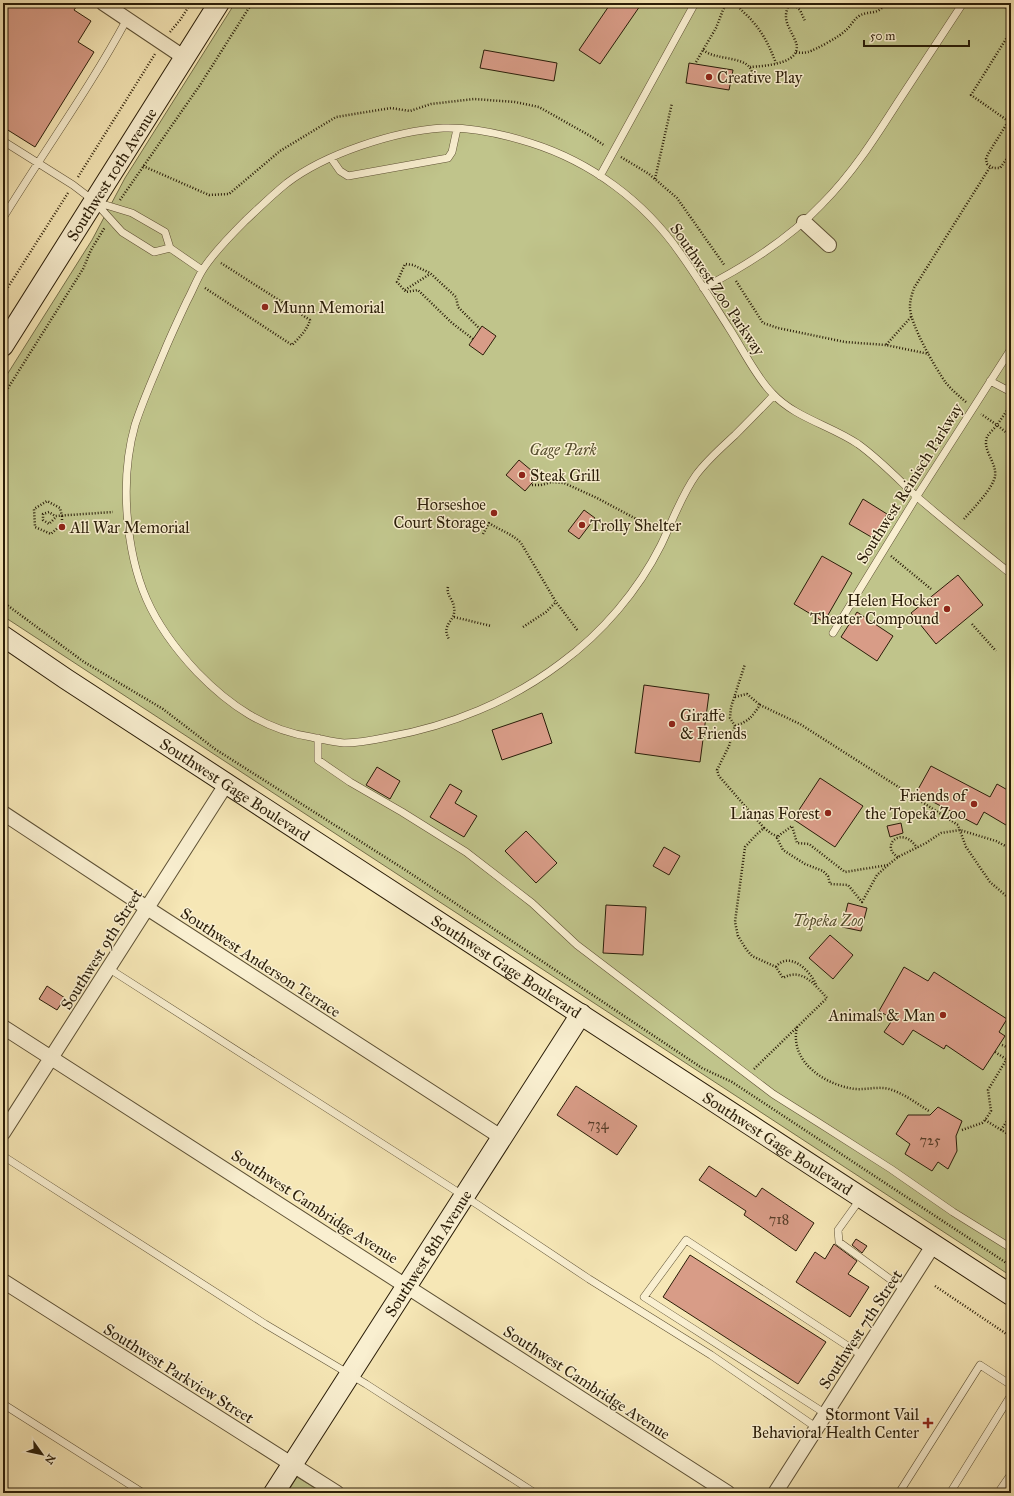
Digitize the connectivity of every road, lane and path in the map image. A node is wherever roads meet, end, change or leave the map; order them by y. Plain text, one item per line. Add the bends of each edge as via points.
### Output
1 (103, 3) edge
2 (191, 3) edge
3 (219, 3) edge
4 (252, 3) edge
5 (695, 3) edge
6 (727, 3) edge
7 (737, 3) edge
8 (791, 3) edge
9 (885, 3) edge
10 (963, 3) edge
11 (1001, 3) edge
12 (1011, 10) edge
13 (126, 19) junction
14 (805, 21) dead end
15 (1011, 31) edge
16 (163, 43) junction
17 (703, 50) junction
18 (796, 52) junction
19 (185, 58) junction
20 (696, 62) dead end
21 (776, 63) junction
22 (750, 67) junction
23 (752, 79) dead end
24 (672, 103) dead end
25 (1011, 117) edge
26 (1010, 122) edge
27 (457, 129) junction
28 (4, 143) edge
29 (1011, 153) edge
30 (331, 158) junction
31 (37, 162) junction
32 (990, 167) junction
33 (600, 176) junction
34 (655, 179) dead end
35 (73, 185) junction
36 (94, 201) junction
37 (115, 208) junction
38 (3, 218) edge
39 (110, 218) junction
40 (804, 222) junction
41 (829, 245) dead end
42 (170, 248) junction
43 (221, 263) dead end
44 (202, 270) junction
45 (430, 273) junction
46 (205, 288) dead end
47 (703, 288) junction
48 (404, 290) junction
49 (3, 295) edge
50 (911, 317) junction
51 (480, 329) dead end
52 (473, 339) dead end
53 (4, 344) edge
54 (1011, 349) edge
55 (929, 354) junction
56 (990, 381) junction
57 (1011, 392) edge
58 (774, 395) junction
59 (3, 396) edge
60 (1010, 406) dead end
61 (973, 408) junction
62 (997, 425) junction
63 (1011, 442) edge
64 (532, 485) dead end
65 (917, 496) junction
66 (113, 512) dead end
67 (62, 516) junction
68 (55, 518) dead end
69 (964, 519) dead end
70 (655, 529) dead end
71 (482, 534) dead end
72 (884, 550) junction
73 (1011, 574) edge
74 (448, 587) dead end
75 (931, 589) dead end
76 (3, 602) edge
77 (556, 602) junction
78 (454, 617) junction
79 (972, 624) dead end
80 (490, 626) dead end
81 (523, 627) dead end
82 (578, 631) dead end
83 (833, 633) dead end
84 (3, 636) edge
85 (449, 639) dead end
86 (996, 650) dead end
87 (745, 664) dead end
88 (735, 697) junction
89 (760, 705) junction
90 (735, 726) junction
91 (318, 738) junction
92 (227, 783) junction
93 (3, 813) edge
94 (764, 828) junction
95 (960, 830) junction
96 (779, 837) junction
97 (917, 848) junction
98 (1011, 849) edge
99 (898, 857) junction
100 (888, 865) junction
101 (1011, 900) edge
102 (147, 908) junction
103 (776, 966) junction
104 (108, 968) junction
105 (816, 987) junction
106 (581, 1014) junction
107 (3, 1027) edge
108 (798, 1027) junction
109 (1002, 1045) dead end
110 (995, 1052) dead end
111 (1011, 1053) edge
112 (52, 1059) junction
113 (1006, 1059) junction
114 (752, 1072) dead end
115 (929, 1111) dead end
116 (1011, 1114) edge
117 (985, 1120) junction
118 (962, 1130) dead end
119 (1002, 1130) junction
120 (3, 1134) edge
121 (1011, 1136) edge
122 (501, 1138) junction
123 (3, 1156) edge
124 (464, 1196) junction
125 (862, 1197) junction
126 (934, 1244) junction
127 (1011, 1248) edge
128 (1011, 1266) edge
129 (3, 1281) edge
130 (406, 1285) junction
131 (935, 1286) dead end
132 (905, 1290) junction
133 (1011, 1295) edge
134 (1011, 1337) edge
135 (863, 1356) junction
136 (349, 1375) junction
137 (1011, 1385) edge
138 (1011, 1395) edge
139 (3, 1404) edge
140 (826, 1414) junction
141 (817, 1428) junction
142 (292, 1465) junction
143 (1011, 1474) edge
144 (298, 1488) dead end
145 (143, 1493) edge
146 (274, 1493) edge
147 (304, 1493) edge
148 (337, 1493) edge
149 (535, 1493) edge
150 (728, 1493) edge
151 (775, 1493) edge
152 (898, 1493) edge
153 (950, 1493) edge
154 (998, 1493) edge

1 - 13 street
2 - 16 path
3 - 19 main road, Southwest 10th Avenue
4 - 37 path via 200,85
5 - 33 lane
6 - 17 path
7 - 21 path via 768,44
8 - 14 path via 800,10
8 - 18 path via 786,20 796,43
9 - 18 path via 878,11 857,17 842,34 808,52
10 - 40 lane via 869,147 847,177
11 - 12 path
13 - 16 street
13 - 31 lane via 106,57
15 - 26 path via 971,96
16 - 19 street
16 - 35 path
17 - 20 path
17 - 22 path via 716,56 738,60
18 - 21 path via 791,59
19 - 36 main road, Southwest 10th Avenue
21 - 22 path
22 - 23 path
24 - 34 path
25 - 26 path
26 - 32 path via 987,156
27 - 30 lane, Southwest Zoo Parkway via 427,130 390,137
27 - 30 lane via 452,152 448,158 348,176 340,171
27 - 33 lane, Southwest Zoo Parkway via 486,132 526,141 564,156
28 - 31 lane
29 - 32 path via 1001,168
30 - 44 lane, Southwest Zoo Parkway via 290,181 262,204
31 - 35 lane
31 - 38 lane
32 - 50 path via 914,288 910,306
33 - 47 lane, Southwest Zoo Parkway via 630,198 656,223 678,250
35 - 36 lane
35 - 49 path
36 - 37 lane
36 - 39 lane
36 - 53 main road, Southwest 10th Avenue
37 - 42 lane via 132,213 165,232
39 - 42 lane via 122,232 154,252
39 - 59 path via 91,250 83,270
40 - 41 street
40 - 47 lane via 756,258
42 - 44 lane
43 - 46 path via 310,320 308,326 292,345
44 - 91 lane, Southwest Zoo Parkway via 166,347 134,427 127,462 126,499 134,565 143,594 155,618 184,658 204,679 227,700 268,725 292,734
45 - 48 path
45 - 48 path via 414,265 405,264 397,282
45 - 51 path via 456,297 458,307
47 - 58 lane, Southwest Zoo Parkway via 757,373
48 - 52 path via 418,290 452,323
50 - 55 path
50 - 55 path via 886,345
54 - 56 lane, Southwest Reinisch Parkway
55 - 61 path via 947,384
56 - 57 lane
56 - 61 lane, Southwest Reinisch Parkway
58 - 65 lane, Southwest Zoo Parkway via 796,413 862,447
58 - 91 lane, Southwest Zoo Parkway via 713,454 695,476 644,574 604,624 558,666 496,702 436,726 392,737 347,743
60 - 62 path
61 - 62 path
61 - 65 lane, Southwest Reinisch Parkway
62 - 63 path via 1007,433
62 - 69 path via 987,438 987,451 994,462 995,477 990,488
64 - 70 path via 564,483
65 - 72 lane, Southwest Reinisch Parkway
65 - 73 lane, Southwest Zoo Parkway
66 - 67 path
67 - 67 path via 60,508 47,501 34,509 35,527 51,534 62,524
67 - 68 path via 55,516 49,512 43,514 43,520 49,524
71 - 77 path via 489,522 514,536 521,543
72 - 75 path
72 - 83 lane, Southwest Reinisch Parkway
74 - 78 path via 447,594 452,600
76 - 128 path via 84,662 163,709 215,749 407,871 702,1068 732,1082
77 - 81 path
77 - 82 path
78 - 80 path
78 - 85 path via 446,627
79 - 86 path
84 - 92 main road, Southwest Gage Boulevard
87 - 88 path
88 - 89 path via 747,694
88 - 90 path via 730,718
89 - 90 path via 747,722
89 - 95 path via 800,724 958,824
90 - 94 path via 718,770 719,776
91 - 127 lane via 318,760 466,852 532,903 577,945 773,1094
92 - 102 street, Southwest 9th Street
92 - 106 main road, Southwest Gage Boulevard
93 - 102 street, Southwest Anderson Terrace
94 - 96 path
94 - 103 path via 745,847 735,922 742,943 752,956
95 - 97 path via 941,833
95 - 98 path via 996,841
95 - 101 path via 966,847 990,882
96 - 100 path via 792,826 797,843 809,844 845,872
96 - 100 path via 777,838 783,850 805,864 823,871 828,876 830,884 848,885 862,902 877,875
97 - 99 path
97 - 99 path via 908,838 895,838 891,843 891,849
99 - 100 path
102 - 104 street, Southwest 9th Street
102 - 122 street, Southwest Anderson Terrace
103 - 105 path via 783,978 790,974 800,975
103 - 105 path via 786,960 794,962 808,973
104 - 112 street, Southwest 9th Street
104 - 124 lane
105 - 108 path via 827,998
106 - 122 main road, Southwest 8th Avenue
106 - 125 main road, Southwest Gage Boulevard
107 - 112 street, Southwest Cambridge Avenue
108 - 114 path
108 - 115 path via 796,1040 800,1054 808,1067 821,1077 856,1089 888,1088 903,1094
109 - 111 path
110 - 113 path
111 - 113 path
112 - 120 street, Southwest 9th Street
112 - 130 street, Southwest Cambridge Avenue
113 - 117 path via 988,1090 991,1111
116 - 119 path
117 - 118 path
117 - 119 path
119 - 121 path
122 - 124 main road, Southwest 8th Avenue
123 - 136 lane
124 - 130 main road, Southwest 8th Avenue
124 - 141 lane
125 - 126 main road, Southwest Gage Boulevard
125 - 132 lane via 838,1230 838,1242
126 - 132 street, Southwest 7th Street
126 - 133 main road, Southwest Gage Boulevard
129 - 142 street, Southwest Parkview Street
130 - 136 main road, Southwest 8th Avenue
130 - 150 street, Southwest Cambridge Avenue
131 - 134 path
132 - 135 street, Southwest 7th Street
135 - 140 street, Southwest 7th Street
135 - 140 lane via 686,1240 644,1297
136 - 142 main road, Southwest 8th Avenue
136 - 149 lane
137 - 152 lane via 980,1365
138 - 153 lane
139 - 145 lane
140 - 141 street, Southwest 7th Street
141 - 151 street, Southwest 7th Street
142 - 146 main road, Southwest 8th Avenue
142 - 148 street, Southwest Parkview Street
143 - 154 lane
144 - 147 path

